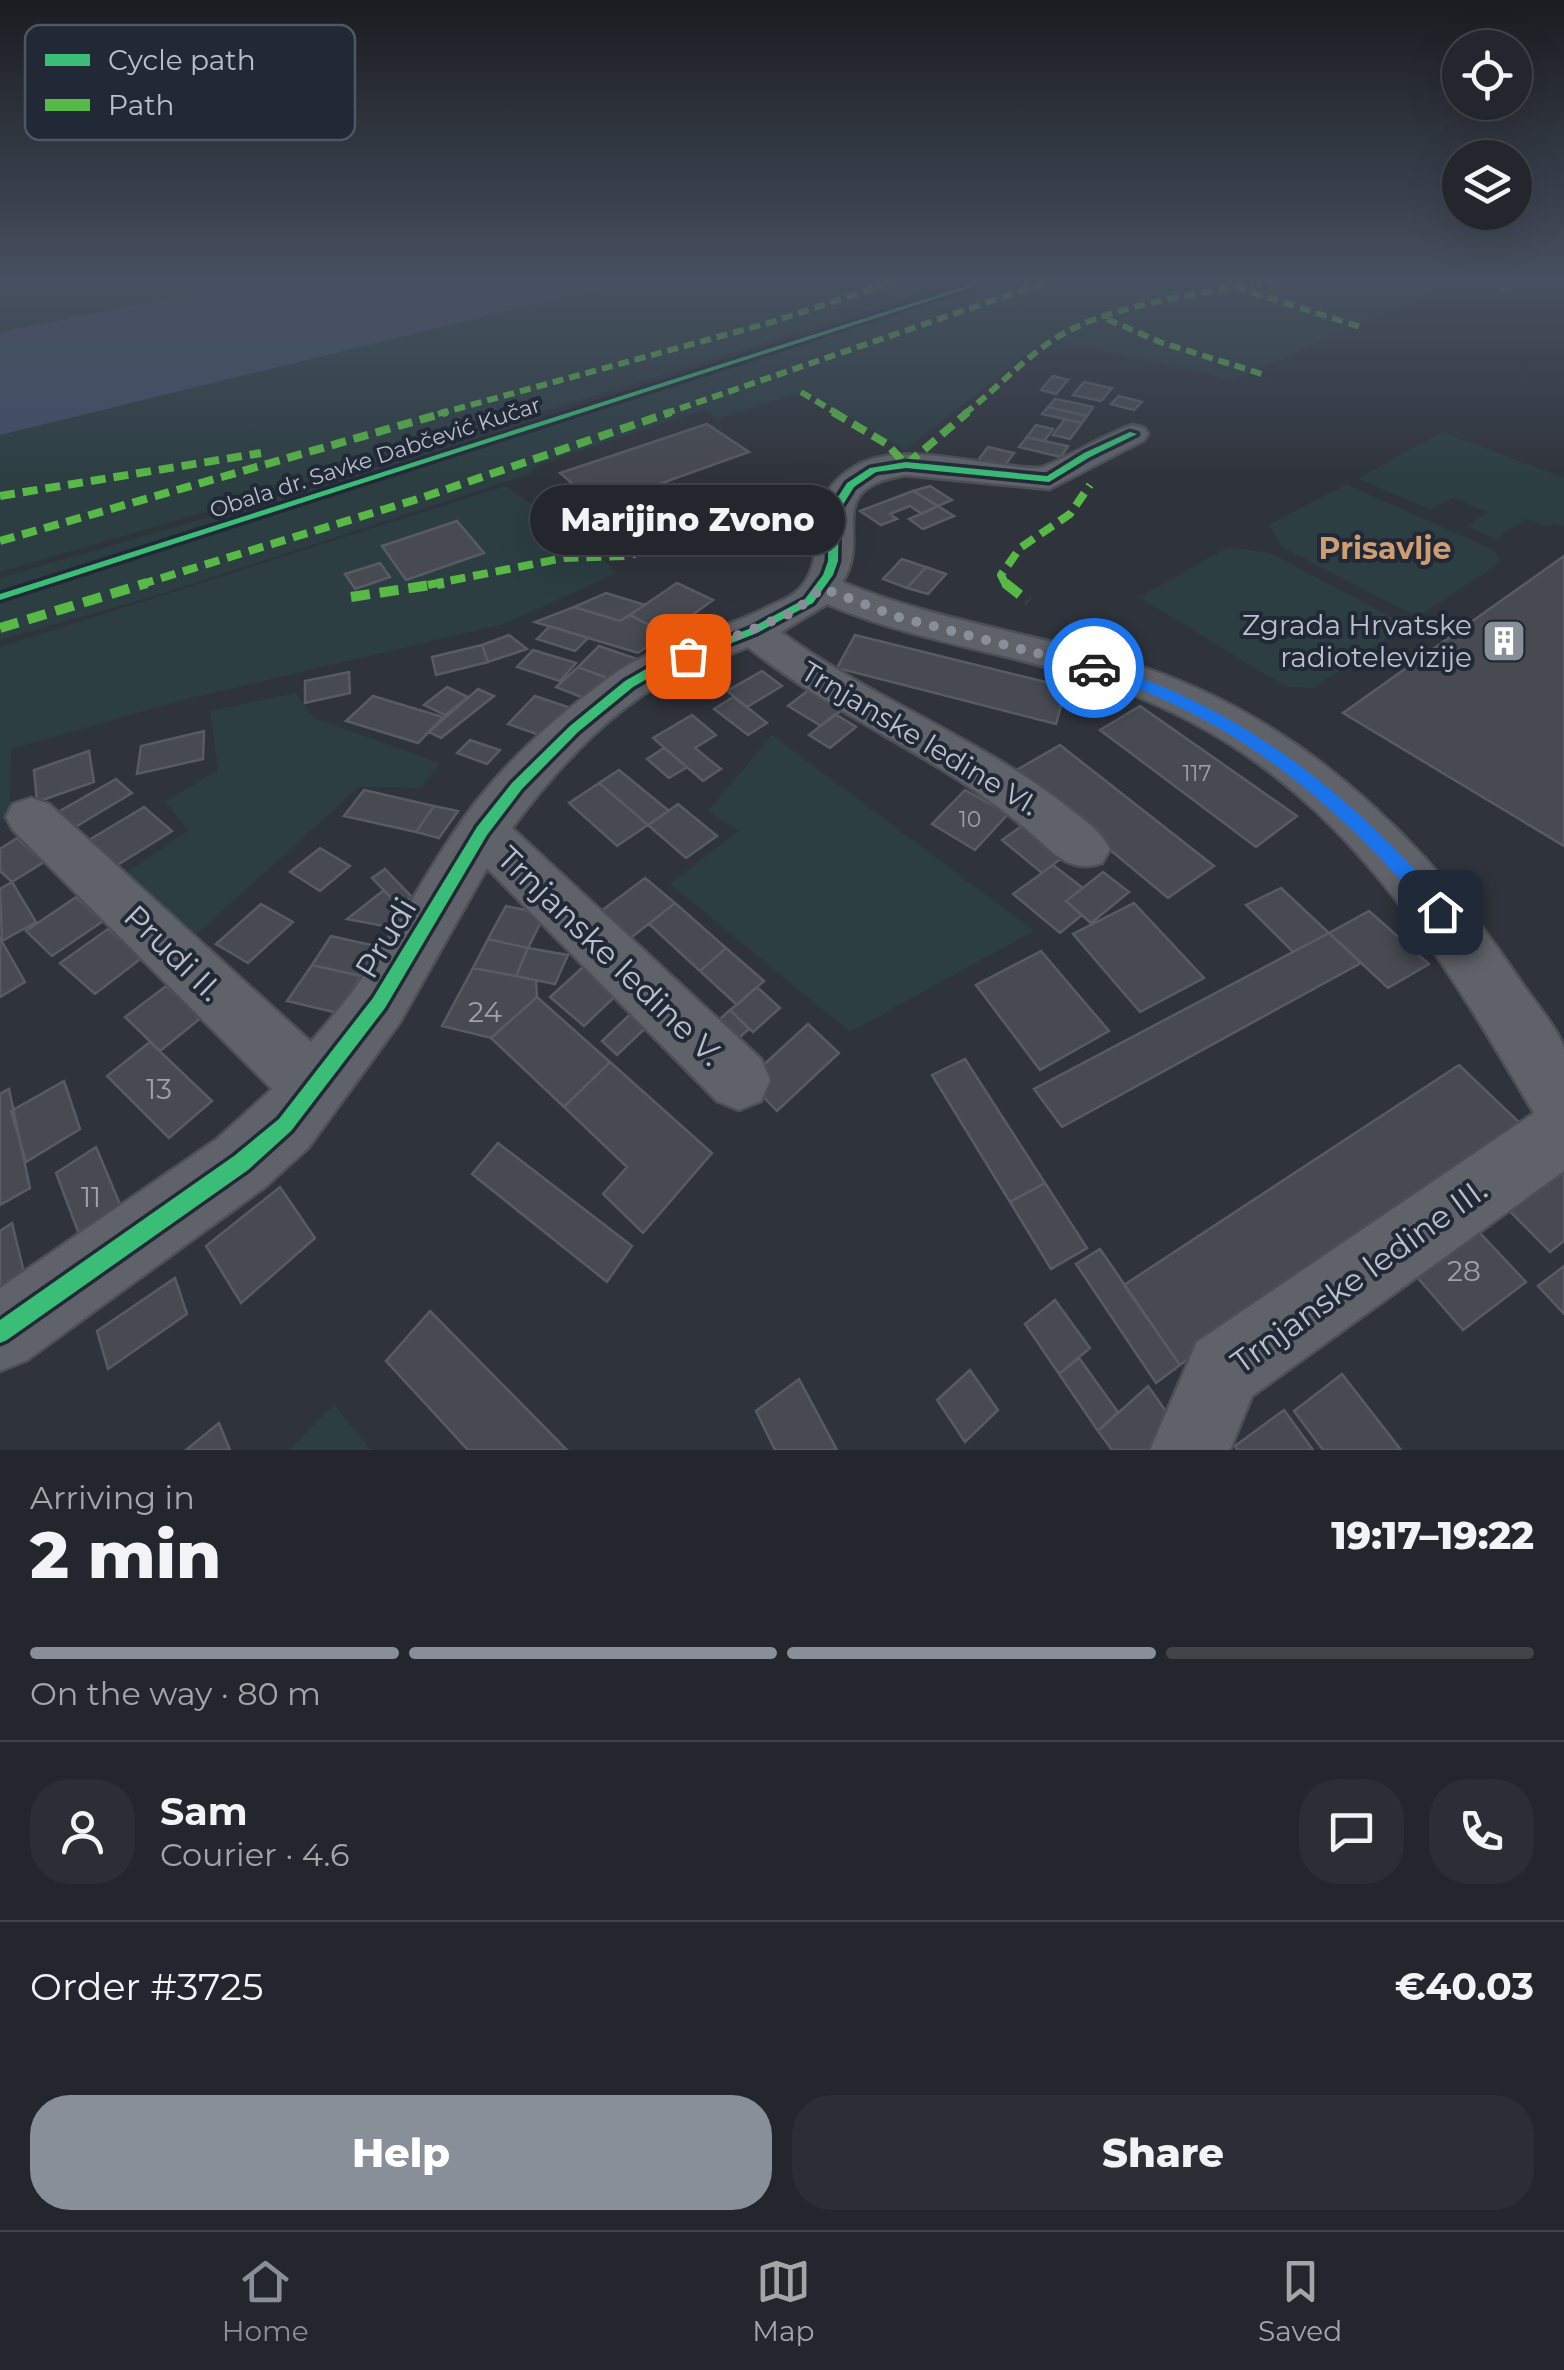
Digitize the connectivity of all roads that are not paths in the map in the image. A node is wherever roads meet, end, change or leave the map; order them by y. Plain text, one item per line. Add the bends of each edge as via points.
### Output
1 (1133, 434) dead end
2 (822, 588) junction
3 (753, 631) junction
4 (31, 817) dead end
5 (482, 832) junction
6 (1084, 849) dead end
7 (738, 1080) dead end
8 (315, 1088) junction
9 (1564, 1103) edge
10 (1564, 1131) edge
11 (0, 1333) edge
12 (1190, 1450) edge

1 - 2 street via 1049,479 906,465 873,470 850,485 834,511 833,561
2 - 3 street, Prudi via 794,612
2 - 9 street via 898,617 1137,680 1279,756 1346,809 1440,912
3 - 5 street, Prudi via 629,684 517,786
3 - 6 street, Trnjanske ledine VI. via 800,668 1010,788
4 - 8 street, Prudi II.
5 - 7 street, Trnjanske ledine V.
5 - 8 street, Prudi via 379,1004
8 - 11 street, Prudi via 241,1163
10 - 12 street, Trnjanske ledine III. via 1224,1369

